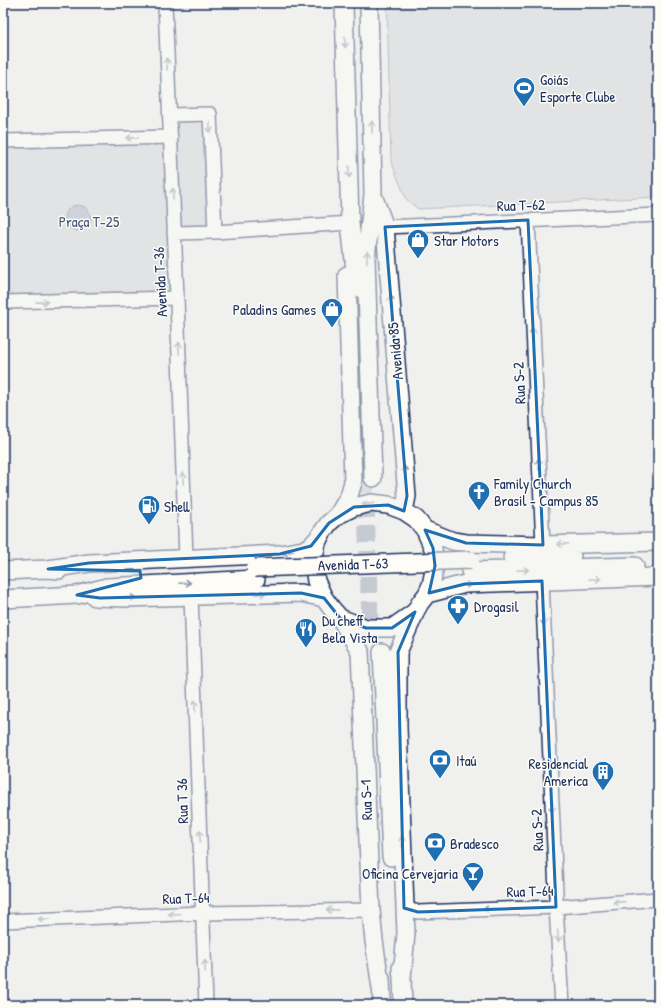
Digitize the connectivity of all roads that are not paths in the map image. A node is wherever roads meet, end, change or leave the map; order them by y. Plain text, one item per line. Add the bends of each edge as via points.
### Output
1 (165, 3) edge
2 (344, 3) edge
3 (370, 3) edge
4 (170, 115) junction
5 (171, 137) junction
6 (3, 141) edge
7 (373, 194) junction
8 (658, 215) edge
9 (528, 220) junction
10 (350, 223) junction
11 (385, 227) junction
12 (214, 232) junction
13 (174, 233) junction
14 (178, 298) junction
15 (3, 302) edge
16 (404, 511) junction
17 (338, 515) junction
18 (425, 530) junction
19 (321, 534) junction
20 (658, 542) edge
21 (543, 545) junction
22 (658, 552) edge
23 (186, 559) junction
24 (470, 566) junction
25 (658, 566) edge
26 (48, 570) junction
27 (3, 571) edge
28 (256, 573) junction
29 (658, 577) edge
30 (542, 581) junction
31 (427, 594) junction
32 (77, 595) junction
33 (191, 596) junction
34 (324, 598) junction
35 (3, 599) edge
36 (415, 612) junction
37 (340, 618) junction
38 (658, 899) edge
39 (556, 907) junction
40 (404, 908) junction
41 (371, 910) junction
42 (203, 913) junction
43 (3, 921) edge
44 (402, 978) junction
45 (381, 988) junction
46 (206, 1005) edge
47 (382, 1005) edge
48 (403, 1005) edge
49 (562, 1005) edge

4 -> 1 street, Avenida T-36
2 -> 10 main road, Avenida 85
7 -> 3 main road, Avenida 85
4 - 5 street, Avenida T-36
4 -> 12 street via 210,114
5 -> 6 street
13 -> 5 street, Avenida T-36
10 -> 7 main road, Avenida 85 via 369,477 366,258
7 - 11 main road, Avenida 85
8 - 9 street, Rua T-62
9 - 11 street, Rua T-62
21 -> 9 street, Rua S-2
10 - 12 street
10 - 17 main road, Avenida 85 via 346,258 353,482 349,496
16 -> 11 main road, Avenida 85 via 407,496
12 - 13 street
13 - 14 street, Avenida T-36
15 -> 14 street
23 -> 14 street, Avenida T-36
16 -> 17 main road via 388,505 371,503 354,507
16 - 18 main road via 416,519
17 - 19 main road
18 - 21 main road via 453,541 466,543
18 - 31 main road via 433,548 435,566
19 -> 23 main road, Avenida T-63 via 311,546 303,550 280,554
19 - 34 main road via 313,562 316,581
20 -> 21 main road
22 - 24 main road, Avenida T-63
23 - 26 main road, Avenida T-63 via 89,563
24 -> 25 main road, Avenida T-63
24 - 28 main road, Avenida T-63, bridge
26 - 27 main road, Avenida T-63
26 - 28 main road, Avenida T-63 via 89,573
32 -> 28 main road, Avenida T-63 via 107,587
30 -> 29 main road
31 -> 30 main road via 465,584
30 -> 39 street, Rua S-2
31 - 36 main road
32 -> 33 main road, Avenida T-63 via 106,598
32 - 35 main road, Avenida T-63
33 -> 34 main road, Avenida T-63 via 301,593
42 -> 33 street, Rua T 36
34 - 37 main road
36 - 37 main road via 392,628 366,628
40 -> 36 main road, Rua S-1 via 398,652
37 - 41 main road, Rua S-1 via 360,652
38 -> 39 street, Rua T-64
39 -> 40 street, Rua T-64 via 418,912
39 -> 49 street, Rua S-2
40 - 44 main road, Rua S-1 via 406,933
41 -> 42 street, Rua T-64
41 - 45 main road, Rua S-1
42 -> 43 street, Rua T-64
46 -> 42 street, Rua T 36
44 - 45 main road, Rua S-1 via 394,921 377,652
44 - 48 main road, Rua S-1
45 - 47 main road, Rua S-1

